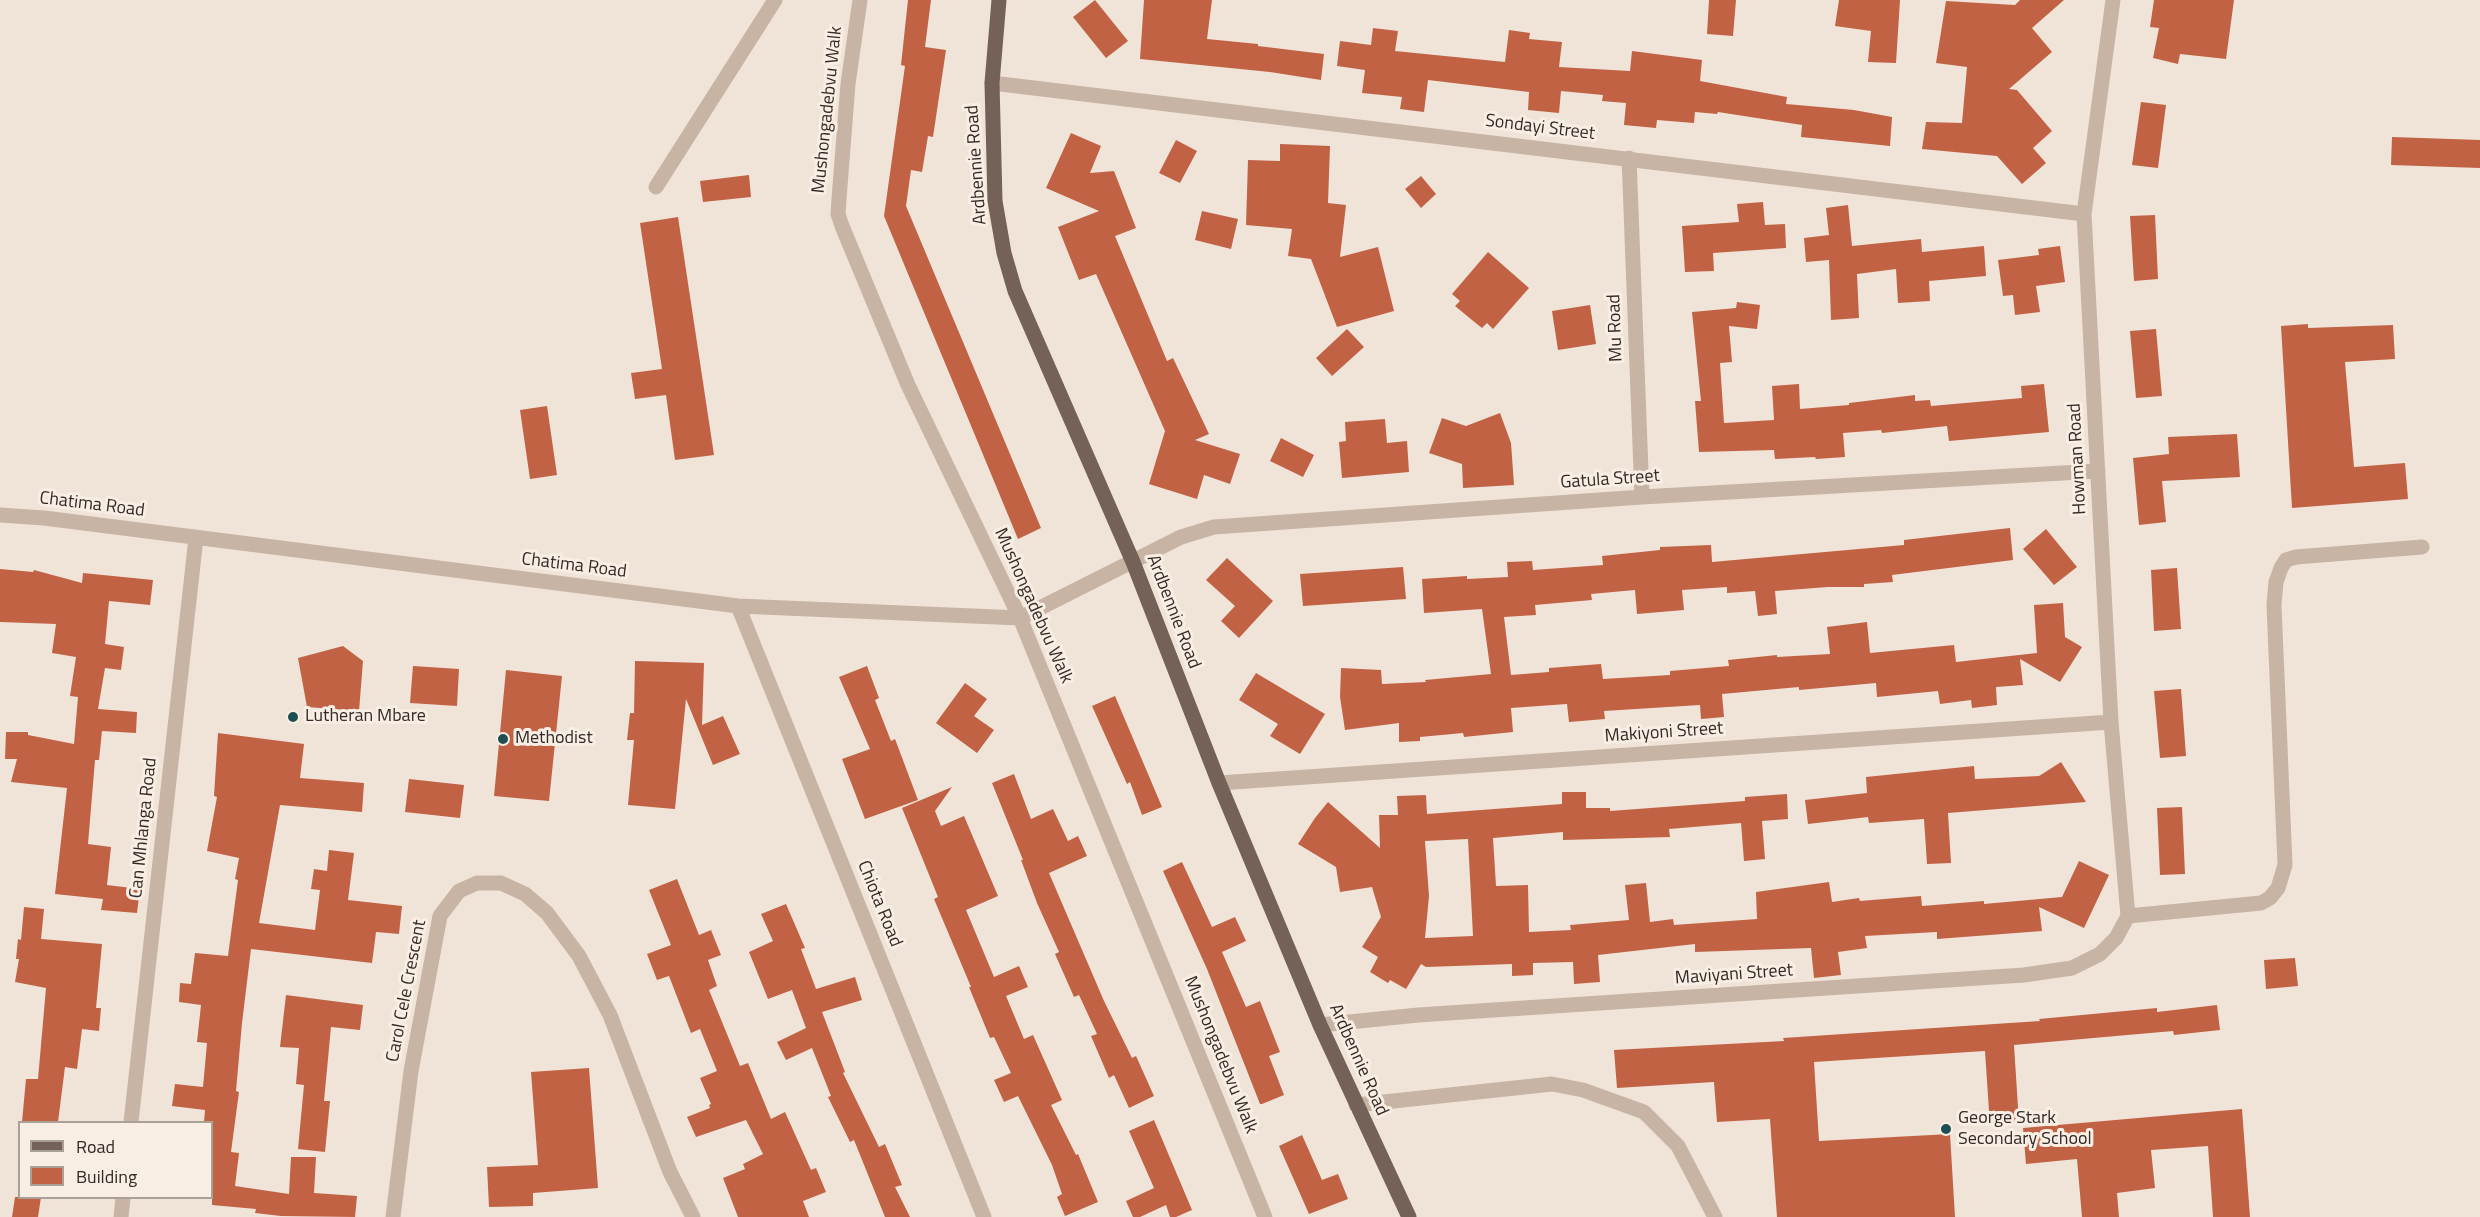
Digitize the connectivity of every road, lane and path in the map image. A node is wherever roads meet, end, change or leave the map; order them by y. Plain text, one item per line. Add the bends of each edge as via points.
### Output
1 (776, 0) edge
2 (860, 0) edge
3 (999, 0) edge
4 (2113, 0) edge
5 (992, 82) junction
6 (1629, 158) junction
7 (656, 187) dead end
8 (2084, 214) junction
9 (2098, 471) junction
10 (1642, 497) junction
11 (0, 515) edge
12 (196, 538) junction
13 (2422, 547) dead end
14 (1132, 562) junction
15 (738, 606) junction
16 (1020, 618) junction
17 (2111, 722) junction
18 (1219, 783) junction
19 (2128, 916) junction
20 (1320, 1025) junction
21 (1356, 1105) junction
22 (131, 1121) edge
23 (123, 1199) edge
24 (121, 1217) edge
25 (393, 1217) edge
26 (693, 1217) edge
27 (984, 1217) edge
28 (1265, 1217) edge
29 (1409, 1217) edge
30 (1715, 1217) edge

1 - 7 street
2 - 16 street, Mushongadebvu Walk via 848,84 838,214 908,385
3 - 5 main road, Ardbennie Road
4 - 8 street, Howman Road
5 - 6 street, Sondayi Street
5 - 14 main road, Ardbennie Road via 995,201 1015,291
6 - 8 street, Sondayi Street
6 - 10 street, Mu Road
8 - 9 street, Howman Road
9 - 10 street, Gatula Street
9 - 17 street, Howman Road
10 - 14 street, Gatula Street via 1214,527 1180,537
11 - 12 street, Chatima Road
12 - 15 street, Chatima Road
12 - 22 street, Can Mhlanga Road
13 - 19 street via 2296,558 2286,560 2281,568 2274,604 2285,865 2274,893 2261,903
14 - 16 street, Chatima Road
14 - 18 main road, Ardbennie Road
15 - 16 street, Chatima Road
15 - 27 street, Chiota Road
16 - 28 street, Mushongadebvu Walk
17 - 18 street, Makiyoni Street
17 - 19 street, Howman Road
18 - 20 main road, Ardbennie Road
19 - 20 street, Maviyani Street via 2116,938 2100,954 2072,968 2024,975
20 - 21 main road, Ardbennie Road
21 - 29 main road, Ardbennie Road
21 - 30 street via 1552,1084 1583,1090 1644,1112 1678,1146
23 - 24 street
25 - 26 street, Carol Cele Crescent via 411,1071 440,916 459,891 477,883 501,883 525,894 547,913 579,956 610,1015 670,1172

